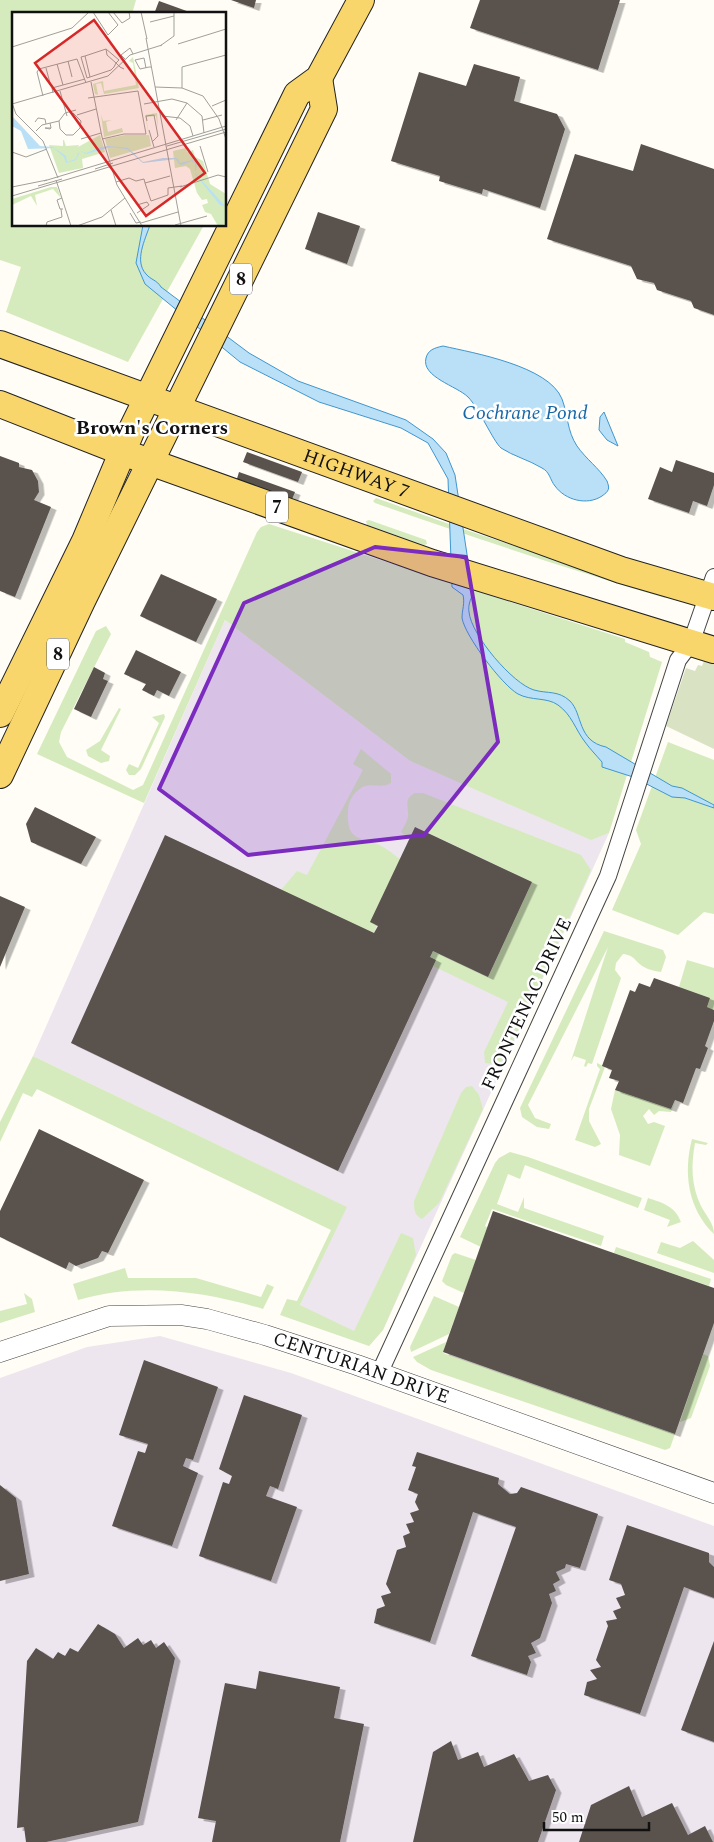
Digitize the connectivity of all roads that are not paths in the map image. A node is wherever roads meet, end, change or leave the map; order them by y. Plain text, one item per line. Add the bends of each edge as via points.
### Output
1 (361, 0) edge
2 (319, 78) junction
3 (0, 344) edge
4 (149, 398) junction
5 (0, 404) edge
6 (177, 410) junction
7 (122, 452) junction
8 (150, 462) junction
9 (712, 590) edge
10 (703, 646) edge
11 (0, 714) edge
12 (0, 775) edge
13 (0, 1352) edge
14 (379, 1374) junction
15 (714, 1493) edge

1 - 2 main road, 8
2 - 4 main road, 8 via 297,94
2 - 6 main road, 8 via 324,109
3 - 4 main road, HIGHWAY 7
4 - 6 main road, HIGHWAY 7
4 - 7 main road, 8
5 - 7 main road, 7
6 - 8 main road, 8
6 - 9 main road, HIGHWAY 7 via 343,467 621,570
7 - 8 main road, 7
7 - 11 main road, 8 via 86,541
8 - 10 main road, 7 via 432,563
8 - 12 main road, 8
9 - 10 street, FRONTENAC DRIVE
10 - 14 street, FRONTENAC DRIVE via 678,660 608,876
13 - 14 street, CENTURIAN DRIVE via 110,1316 181,1315 265,1335
14 - 15 street, CENTURIAN DRIVE

